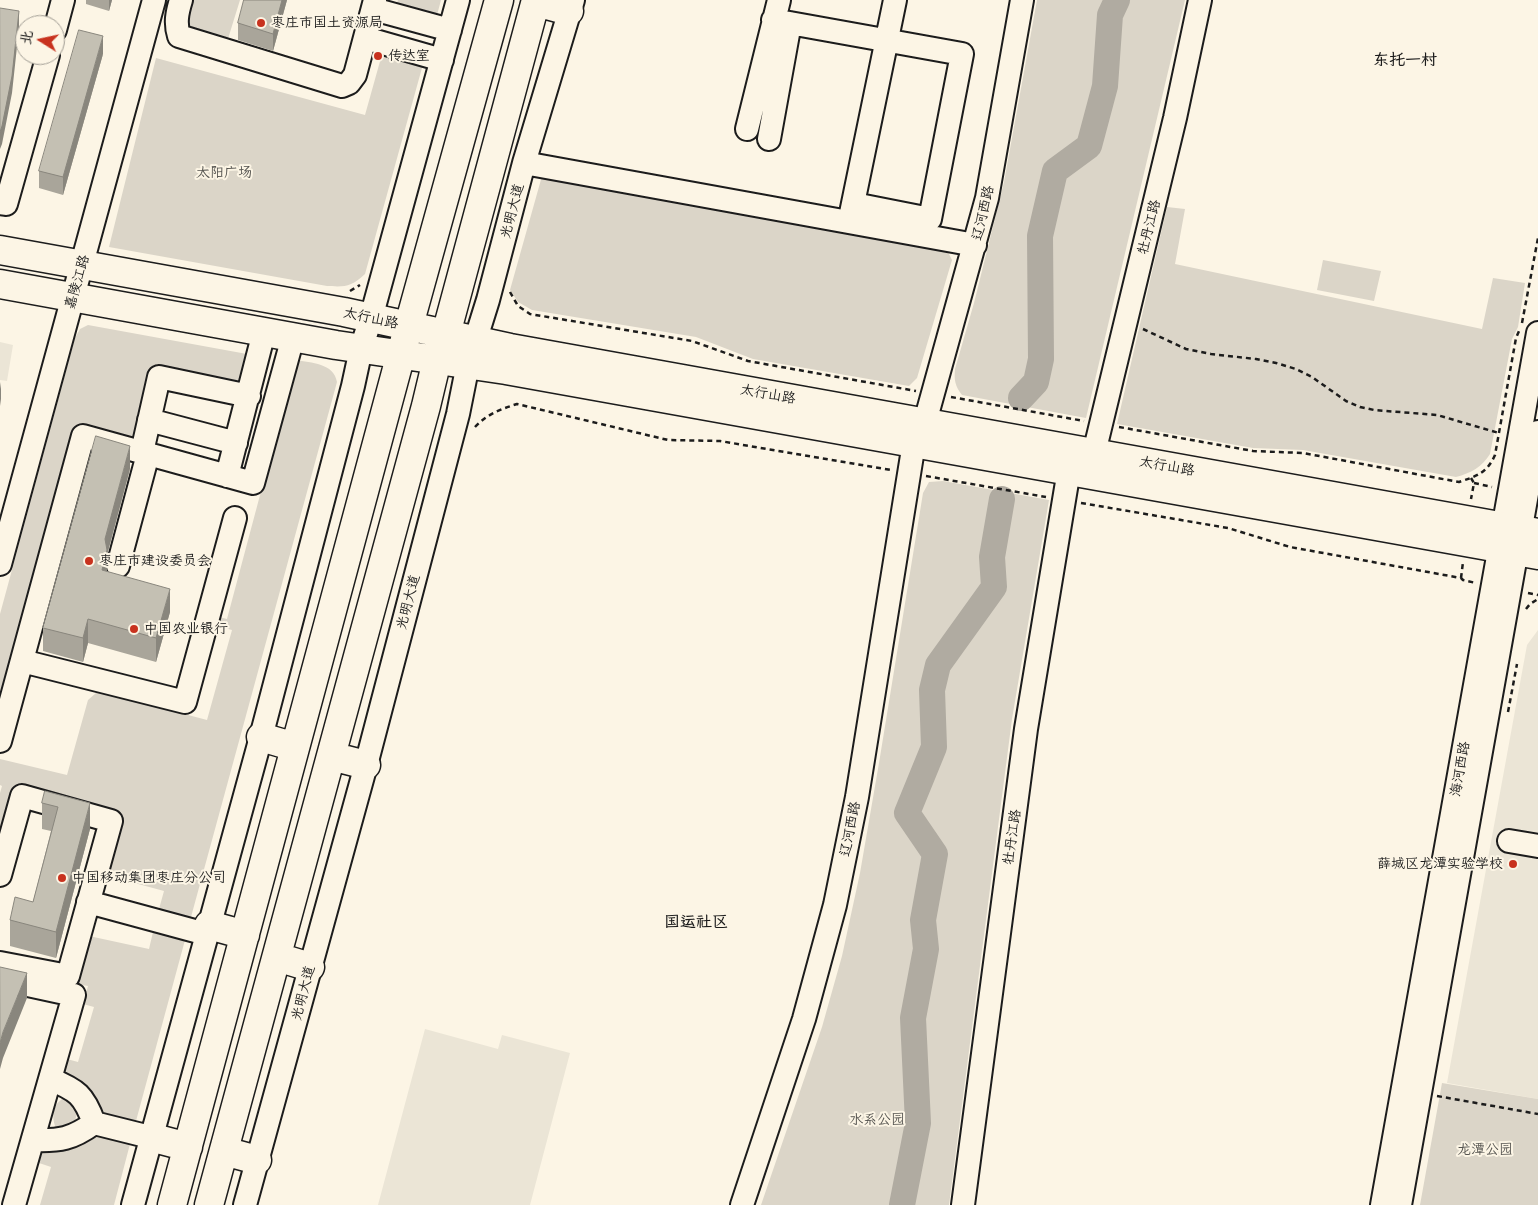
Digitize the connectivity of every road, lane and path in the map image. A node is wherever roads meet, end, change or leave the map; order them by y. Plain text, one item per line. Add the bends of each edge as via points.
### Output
1 (63, 0) edge
2 (154, 0) edge
3 (181, 0) edge
4 (458, 0) edge
5 (498, 0) edge
6 (894, 0) edge
7 (1022, 0) edge
8 (1200, 0) edge
9 (536, 1) edge
10 (374, 4) edge
11 (571, 6) edge
12 (781, 14) edge
13 (59, 15) edge
14 (450, 30) junction
15 (365, 38) junction
16 (887, 41) junction
17 (442, 60) junction
18 (45, 65) edge
19 (747, 129) dead end
20 (770, 140) dead end
21 (524, 163) junction
22 (0, 203) edge
23 (852, 213) junction
24 (975, 245) junction
25 (0, 250) edge
26 (82, 265) junction
27 (367, 281) dead end
28 (0, 284) edge
29 (348, 292) dead end
30 (73, 297) junction
31 (518, 306) dead end
32 (371, 318) junction
33 (408, 326) junction
34 (1139, 327) dead end
35 (264, 332) junction
36 (1538, 333) edge
37 (446, 334) junction
38 (293, 337) junction
39 (361, 349) junction
40 (472, 352) junction
41 (401, 354) junction
42 (437, 360) junction
43 (933, 394) junction
44 (248, 396) junction
45 (149, 420) junction
46 (481, 420) dead end
47 (1101, 424) junction
48 (1538, 432) edge
49 (920, 433) junction
50 (1499, 433) dead end
51 (236, 443) junction
52 (145, 453) junction
53 (1094, 453) junction
54 (1495, 454) dead end
55 (1069, 470) junction
56 (910, 474) junction
57 (227, 476) junction
58 (1471, 478) junction
59 (1474, 483) dead end
60 (1064, 500) junction
61 (235, 518) dead end
62 (1519, 540) edge
63 (0, 564) edge
64 (118, 566) dead end
65 (1463, 580) dead end
66 (1538, 599) edge
67 (1527, 608) dead end
68 (22, 661) junction
69 (261, 737) junction
70 (0, 741) edge
71 (295, 747) junction
72 (331, 756) junction
73 (366, 766) junction
74 (1509, 841) dead end
75 (1538, 846) edge
76 (0, 874) edge
77 (88, 902) junction
78 (208, 929) junction
79 (245, 934) junction
80 (277, 957) junction
81 (0, 963) edge
82 (310, 967) junction
83 (0, 979) edge
84 (50, 1079) junction
85 (1436, 1096) dead end
86 (1538, 1114) edge
87 (94, 1123) junction
88 (150, 1138) junction
89 (33, 1140) junction
90 (188, 1147) junction
91 (224, 1151) junction
92 (257, 1160) junction
93 (14, 1205) edge
94 (133, 1205) edge
95 (172, 1205) edge
96 (209, 1205) edge
97 (245, 1205) edge
98 (742, 1205) edge
99 (962, 1205) edge
100 (1382, 1205) edge
101 (1400, 1205) edge

1 - 13 street
2 - 26 street, 嘉陵江路
3 - 15 street via 176,15 178,36 342,86 355,75
4 - 14 street
5 - 33 main road
6 - 16 street
7 - 24 street, 辽河西路 via 992,173
8 - 47 street, 牡丹江路
9 - 11 main road
9 - 37 main road
10 - 14 street
10 - 15 street
11 - 21 street, 光明大道
12 - 16 street
12 - 19 street
12 - 20 street
14 - 17 street
15 - 17 street
16 - 23 street
16 - 23 street via 962,54 930,219
17 - 32 street
18 - 22 street via 6,204
21 - 23 street
21 - 40 street, 光明大道
23 - 24 street
24 - 43 street, 辽河西路
25 - 26 main road, 太行山路
26 - 30 street, 嘉陵江路
26 - 32 main road, 太行山路
27 - 29 path
28 - 30 main road, 太行山路
30 - 35 main road, 太行山路
30 - 63 street, 嘉陵江路
31 - 43 path via 530,314 692,341 748,361
32 - 33 main road, 太行山路
32 - 39 street
33 - 37 main road, 太行山路
33 - 41 main road
34 - 50 path via 1186,349 1276,362 1296,369 1360,407 1437,415
35 - 38 main road, 太行山路
35 - 44 street
36 - 62 street, 海河西路
37 - 40 main road, 太行山路
37 - 42 main road
38 - 39 main road, 太行山路
38 - 57 street via 253,483
39 - 41 main road, 太行山路
39 - 69 street
40 - 42 main road, 太行山路
40 - 49 main road, 太行山路
40 - 73 street, 光明大道
41 - 42 main road, 太行山路
41 - 71 main road
42 - 72 main road
43 - 47 path
43 - 49 street, 辽河西路
44 - 45 street via 160,377
44 - 51 street
45 - 51 street
45 - 52 street
46 - 56 path via 518,404 668,440 720,441
47 - 53 street, 牡丹江路
47 - 58 path via 1252,451 1303,453 1459,482
48 - 62 street, 海河西路
49 - 53 main road, 太行山路
49 - 55 main road, 太行山路
49 - 56 street, 辽河西路
51 - 57 street
52 - 57 street
52 - 64 street
52 - 68 street via 83,436
53 - 62 main road, 太行山路
54 - 58 path via 1482,473
55 - 60 street, 牡丹江路
55 - 62 main road, 太行山路
56 - 60 path
56 - 98 street, 辽河西路 via 857,797 835,905 804,1019
58 - 59 path
60 - 65 path via 1228,528 1290,547
60 - 99 street, 牡丹江路 via 1026,728
61 - 68 street via 185,702
62 - 100 street, 海河西路
62 - 101 street, 海河西路
66 - 67 path
68 - 70 street
69 - 71 main road
69 - 78 street
71 - 79 main road
72 - 73 main road
72 - 80 main road
73 - 82 street, 光明大道
74 - 75 street
76 - 77 street via 22,796 111,821
77 - 78 street
77 - 81 street via 68,976
78 - 79 main road
78 - 88 street
79 - 90 main road
80 - 82 main road
80 - 91 main road
82 - 92 street, 光明大道
83 - 84 street via 74,995
84 - 87 street via 72,1088 79,1095
84 - 89 street
85 - 86 path
87 - 88 street
87 - 89 street via 65,1139
88 - 90 main road
88 - 94 street
89 - 93 street
90 - 95 main road
91 - 92 main road
91 - 96 main road
92 - 97 street, 光明大道

